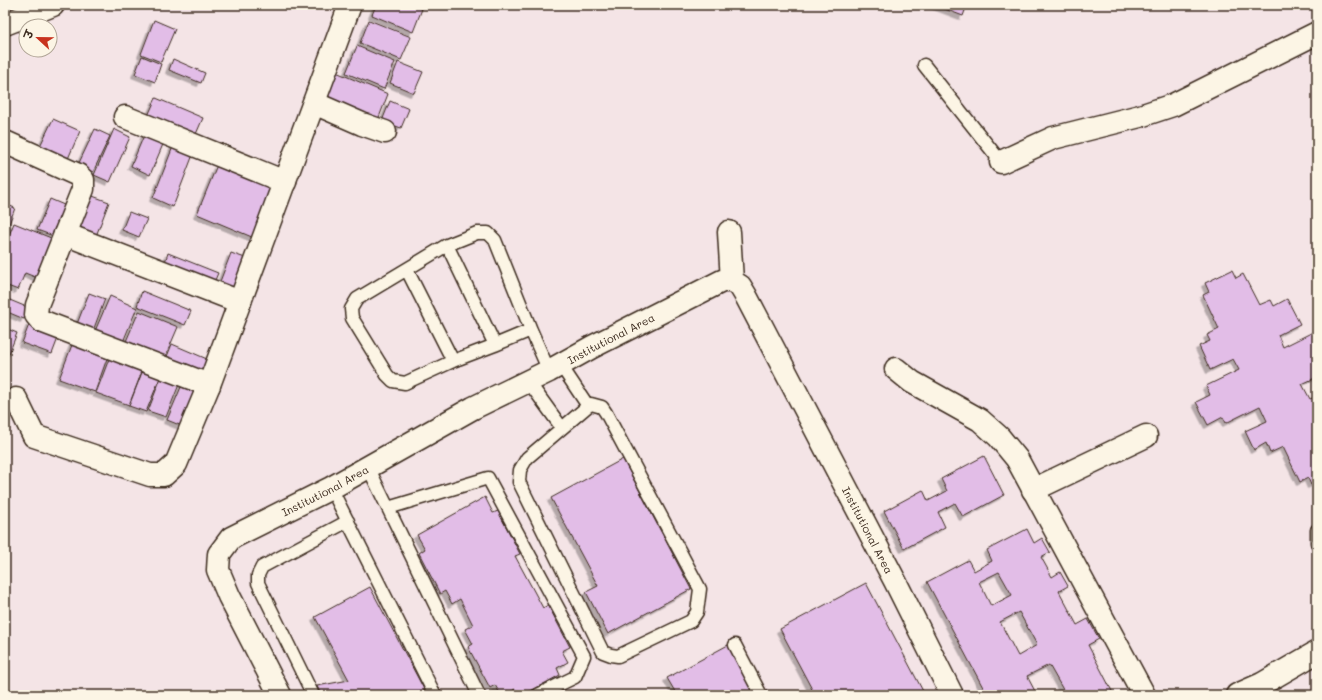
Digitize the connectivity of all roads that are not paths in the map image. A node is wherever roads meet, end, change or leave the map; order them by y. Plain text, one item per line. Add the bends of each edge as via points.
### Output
1 (53, 5) edge
2 (350, 5) edge
3 (5, 24) edge
4 (1317, 33) edge
5 (924, 66) dead end
6 (314, 104) junction
7 (125, 117) dead end
8 (385, 132) dead end
9 (5, 142) edge
10 (1001, 162) joint
11 (285, 182) junction
12 (729, 232) dead end
13 (65, 234) junction
14 (447, 245) junction
15 (407, 270) junction
16 (732, 280) junction
17 (240, 302) junction
18 (531, 330) junction
19 (495, 345) junction
20 (453, 361) junction
21 (555, 368) junction
22 (896, 369) dead end
23 (528, 381) junction
24 (209, 385) junction
25 (16, 399) dead end
26 (588, 406) junction
27 (562, 428) junction
28 (1146, 436) dead end
29 (368, 467) junction
30 (332, 488) junction
31 (1033, 490) junction
32 (388, 508) junction
33 (348, 521) junction
34 (1317, 530) edge
35 (1317, 543) edge
36 (735, 645) dead end
37 (1317, 652) edge
38 (1264, 689) edge
39 (280, 695) edge
40 (313, 695) edge
41 (435, 695) edge
42 (479, 695) edge
43 (538, 695) edge
44 (761, 695) edge
45 (952, 695) edge
46 (1144, 695) edge
47 (1237, 695) edge

1 - 3 street
2 - 6 street
4 - 10 street via 1173,105 1053,138
5 - 10 lane
6 - 8 street
6 - 11 street
7 - 11 street
9 - 13 street via 78,175 83,180
11 - 17 street
12 - 16 street
13 - 17 street
13 - 24 street via 37,305 36,314 41,321
14 - 15 lane
14 - 18 lane via 477,232 488,233 495,240
14 - 19 lane
15 - 20 lane
15 - 20 lane via 357,299 351,309 352,318 393,382 405,383
16 - 21 street, Institutional Area via 722,281
16 - 45 street, Institutional Area via 740,286 746,296
17 - 24 street
18 - 19 lane
18 - 21 lane
19 - 20 lane
21 - 23 street, Institutional Area
21 - 26 lane
22 - 31 street via 912,382 980,420 999,437 1016,459
23 - 27 lane
23 - 29 street, Institutional Area via 473,408
24 - 25 street via 176,464 164,475 150,474 34,436
26 - 27 lane
26 - 27 lane via 591,404 602,407 606,413 700,589 697,612 691,621 618,656 604,652 519,482 520,470 527,458
28 - 31 street
29 - 30 street, Institutional Area
29 - 32 lane
30 - 33 lane
30 - 39 street, Institutional Area via 231,538 219,554 218,570
31 - 46 street
32 - 42 lane
32 - 43 lane via 488,478 584,656 575,677
33 - 40 lane via 262,566 258,575 258,583
33 - 41 lane
34 - 35 lane
36 - 44 lane
37 - 38 street
38 - 47 street

